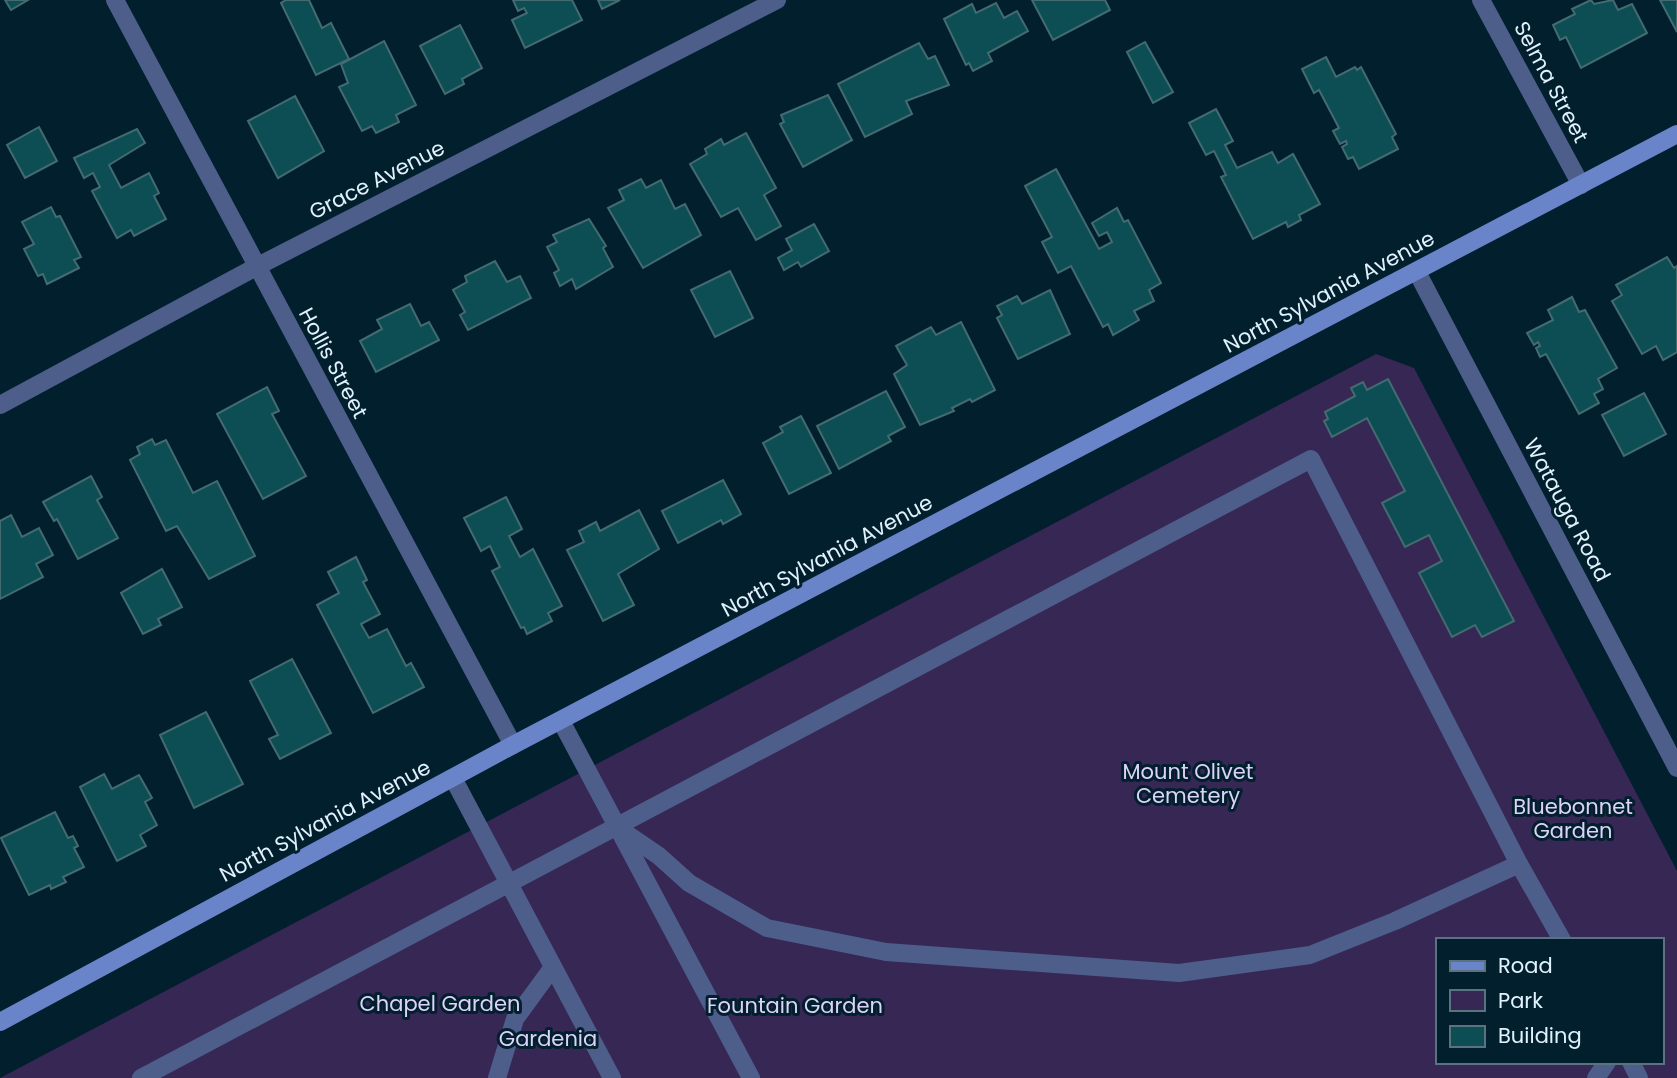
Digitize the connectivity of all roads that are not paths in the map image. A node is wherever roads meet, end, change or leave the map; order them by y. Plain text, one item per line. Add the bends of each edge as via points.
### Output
1 (116, 0) edge
2 (777, 0) edge
3 (1481, 0) edge
4 (1677, 134) edge
5 (1581, 185) junction
6 (256, 267) junction
7 (1417, 272) junction
8 (0, 405) edge
9 (561, 720) junction
10 (513, 745) junction
11 (1677, 768) edge
12 (453, 778) junction
13 (618, 828) junction
14 (1519, 864) junction
15 (510, 885) junction
16 (1561, 938) edge
17 (553, 967) junction
18 (0, 1022) edge
19 (141, 1078) edge
20 (498, 1078) edge
21 (612, 1078) edge
22 (751, 1078) edge

1 - 6 street, Hollis Street
2 - 6 street, Grace Avenue
3 - 5 street, Selma Street
4 - 5 main road, North Sylvania Avenue
5 - 7 main road, North Sylvania Avenue
6 - 8 street, Grace Avenue
6 - 10 street, Hollis Street
7 - 9 main road, North Sylvania Avenue
7 - 11 street, Watauga Road
9 - 10 main road, North Sylvania Avenue
9 - 13 street
10 - 12 main road, North Sylvania Avenue
12 - 15 street
12 - 18 main road, North Sylvania Avenue
13 - 14 street via 689,883 768,928 886,952 1179,973 1310,955
13 - 14 street via 1311,459
13 - 15 street
13 - 22 street
14 - 16 street
15 - 17 street
15 - 19 street
17 - 20 street via 515,1019
17 - 21 street

